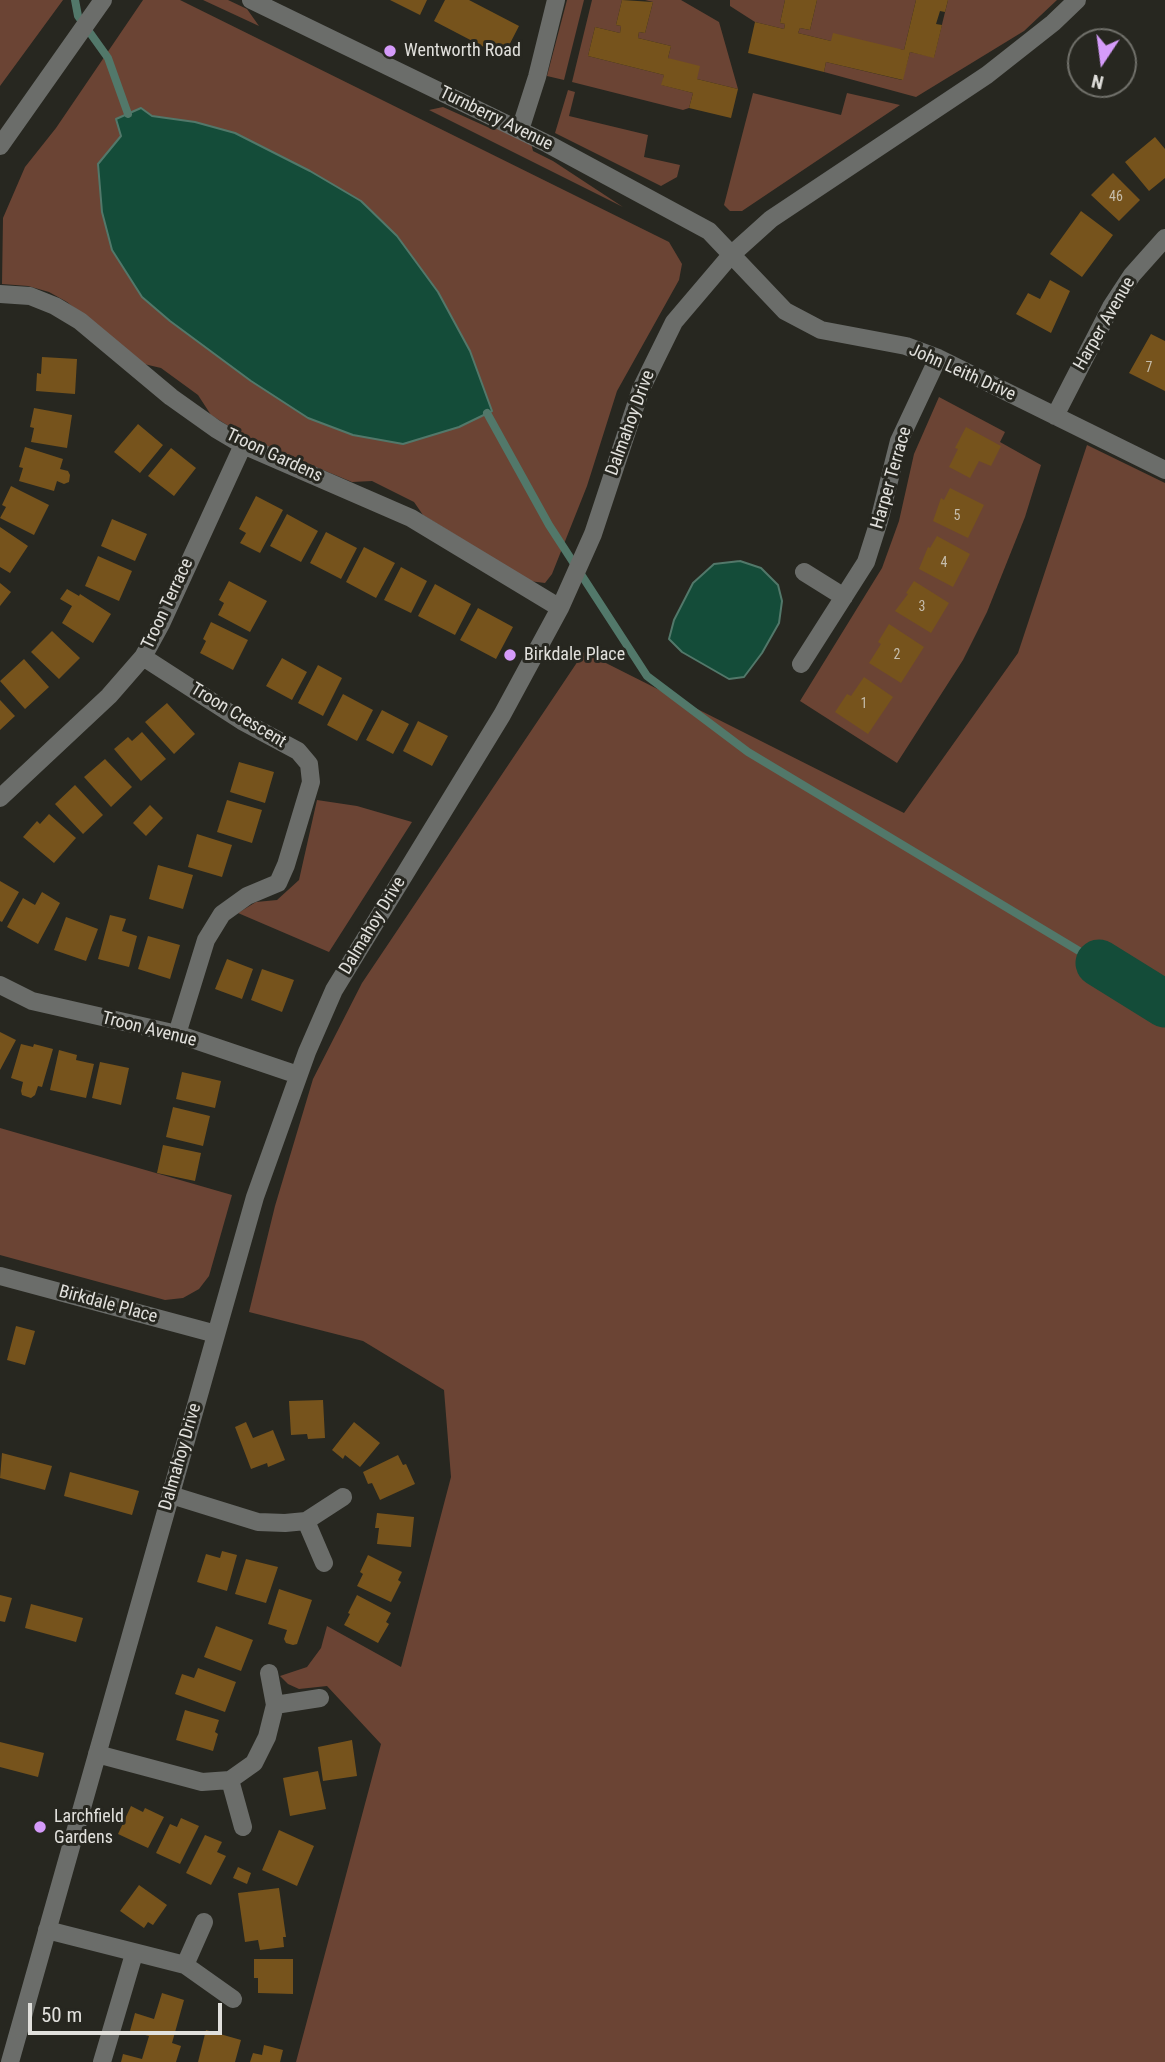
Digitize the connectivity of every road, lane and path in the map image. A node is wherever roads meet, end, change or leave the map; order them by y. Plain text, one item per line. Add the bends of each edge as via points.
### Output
1 (103, 0) edge
2 (251, 0) edge
3 (555, 0) edge
4 (1077, 0) edge
5 (520, 130) junction
6 (0, 146) edge
7 (1165, 239) edge
8 (731, 255) junction
9 (0, 294) edge
10 (938, 358) junction
11 (1055, 416) junction
12 (243, 445) junction
13 (1165, 470) edge
14 (804, 572) dead end
15 (844, 597) junction
16 (560, 608) junction
17 (143, 657) junction
18 (801, 664) dead end
19 (0, 798) edge
20 (0, 985) edge
21 (177, 1034) junction
22 (298, 1075) junction
23 (0, 1276) edge
24 (216, 1334) junction
25 (171, 1495) junction
26 (343, 1496) dead end
27 (306, 1521) junction
28 (324, 1563) dead end
29 (269, 1673) dead end
30 (320, 1698) dead end
31 (275, 1705) junction
32 (97, 1755) junction
33 (230, 1780) junction
34 (243, 1827) dead end
35 (204, 1922) dead end
36 (47, 1930) junction
37 (134, 1954) junction
38 (185, 1965) junction
39 (233, 1999) dead end
40 (10, 2062) edge
41 (102, 2062) edge

1 - 6 street
2 - 5 street, Turnberry Avenue
3 - 5 street
4 - 8 street, Dalmahoy Drive via 987,75 771,219
5 - 8 street, Turnberry Avenue via 709,231
7 - 11 street, Harper Avenue via 1111,307
8 - 10 street, John Leith Drive via 785,311 821,330 906,346
8 - 16 street, Dalmahoy Drive via 674,322 641,389 593,534
9 - 12 street, Troon Gardens via 30,296 80,321 171,397
10 - 11 street, John Leith Drive
10 - 15 street, Harper Terrace via 899,441 866,562
11 - 13 street, John Leith Drive
12 - 16 street, Troon Gardens via 411,518
12 - 17 street, Troon Terrace
14 - 15 street
15 - 18 street, Harper Terrace
16 - 22 street, Dalmahoy Drive via 502,715 334,990
17 - 19 street, Troon Terrace via 109,696
17 - 21 street, Troon Crescent via 298,751 309,764 311,782 278,883 247,896 222,914 206,940
20 - 21 street, Troon Avenue via 44,1004
21 - 22 street, Troon Avenue
22 - 24 street, Dalmahoy Drive via 255,1198
23 - 24 street, Birkdale Place
24 - 25 street, Dalmahoy Drive
25 - 27 street via 258,1522
25 - 32 street, Dalmahoy Drive
26 - 27 street
27 - 28 street
29 - 31 street
30 - 31 street
31 - 33 street via 254,1763
32 - 33 street via 202,1782
32 - 36 street, Dalmahoy Drive
33 - 34 street
35 - 38 street
36 - 37 street
36 - 40 street, Dalmahoy Drive
37 - 38 street
37 - 41 street
38 - 39 street

